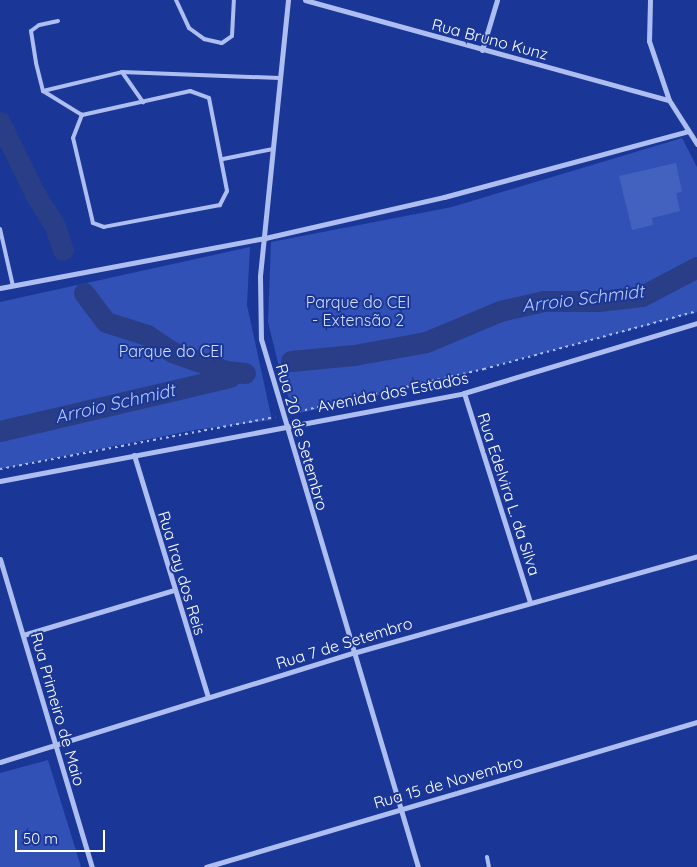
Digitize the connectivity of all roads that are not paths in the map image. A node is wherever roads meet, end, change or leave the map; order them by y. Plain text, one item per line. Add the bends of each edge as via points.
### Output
1 (176, 0) edge
2 (234, 0) edge
3 (288, 0) edge
4 (305, 0) edge
5 (497, 0) edge
6 (650, 0) edge
7 (58, 21) dead end
8 (482, 50) junction
9 (122, 72) junction
10 (280, 78) junction
11 (43, 91) junction
12 (670, 100) junction
13 (144, 102) junction
14 (82, 115) junction
15 (688, 131) junction
16 (697, 144) edge
17 (273, 149) junction
18 (223, 159) junction
19 (0, 229) edge
20 (265, 238) junction
21 (12, 286) junction
22 (0, 288) edge
23 (697, 323) edge
24 (464, 393) junction
25 (286, 426) junction
26 (134, 455) junction
27 (0, 481) edge
28 (697, 556) edge
29 (0, 558) edge
30 (174, 590) junction
31 (530, 602) junction
32 (23, 635) junction
33 (353, 653) junction
34 (208, 698) junction
35 (697, 722) edge
36 (56, 747) junction
37 (0, 762) edge
38 (399, 810) junction
39 (487, 857) dead end
40 (92, 867) edge
41 (206, 867) edge
42 (418, 867) edge
43 (489, 867) edge

1 - 2 lane via 189,28 204,39 222,43 232,36
3 - 10 street, Rua 20 de Setembro
4 - 8 street, Rua Bruno Kunz
5 - 8 street
6 - 12 street via 649,40
7 - 11 lane via 39,25 31,31
8 - 12 street, Rua Bruno Kunz
9 - 10 lane
9 - 11 lane
9 - 13 lane
10 - 17 street, Rua 20 de Setembro
11 - 14 lane
12 - 15 street
13 - 14 lane
13 - 18 lane via 190,91 209,98
14 - 18 lane via 73,138 93,222 97,226 220,205 227,191
15 - 16 street
15 - 20 street via 444,197
17 - 18 lane
17 - 20 street, Rua 20 de Setembro
19 - 21 lane
20 - 21 street
20 - 25 street, Rua 20 de Setembro via 260,277 261,339
21 - 22 street
23 - 24 street, Avenida dos Estados
24 - 25 street, Avenida dos Estados
24 - 31 street, Rua Edelvira L. da Silva
25 - 26 street, Avenida dos Estados
25 - 33 street, Rua 20 de Setembro
26 - 27 street, Avenida dos Estados
26 - 30 street, Rua Iray dos Reis
28 - 31 street, Rua 7 de Setembro
29 - 32 street, Rua Primeiro de Maio
30 - 32 street
30 - 34 street, Rua Iray dos Reis
31 - 33 street, Rua 7 de Setembro
32 - 36 street, Rua Primeiro de Maio
33 - 34 street, Rua 7 de Setembro
33 - 38 street, Rua 20 de Setembro
34 - 36 street, Rua 7 de Setembro
35 - 38 street, Rua 15 de Novembro
36 - 37 street, Rua 7 de Setembro
36 - 40 street, Rua Primeiro de Maio
38 - 41 street, Rua 15 de Novembro
38 - 42 street, Rua 20 de Setembro
39 - 43 lane

